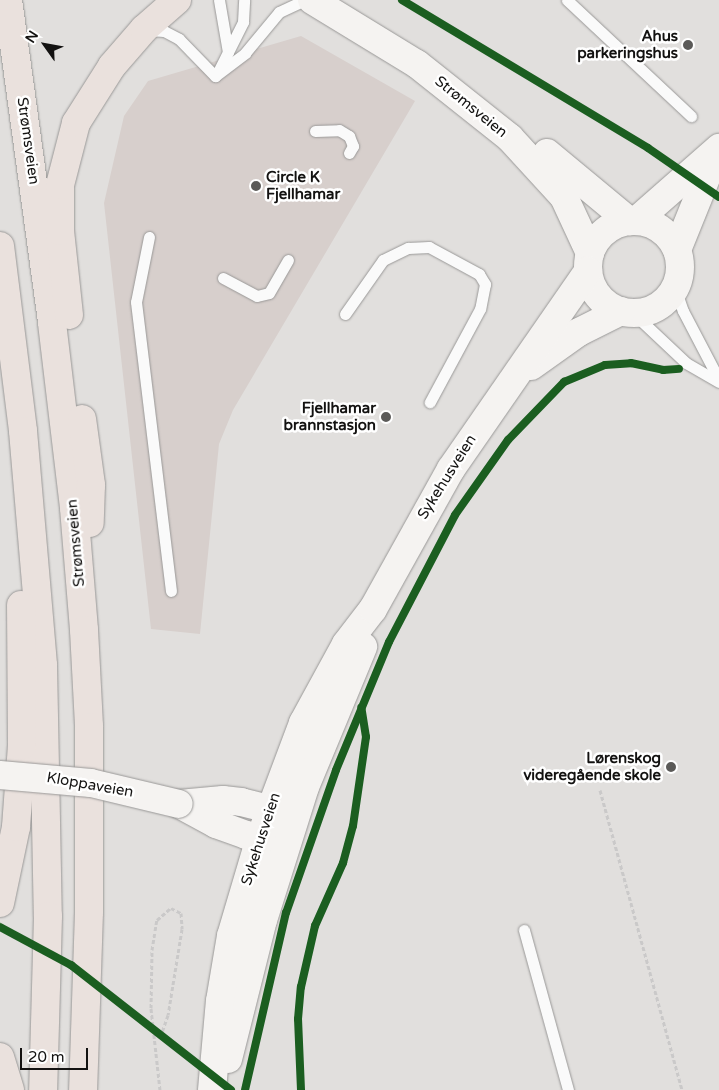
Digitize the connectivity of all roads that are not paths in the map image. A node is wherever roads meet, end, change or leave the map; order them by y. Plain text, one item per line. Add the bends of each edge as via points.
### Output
1 (8, 0) edge
2 (177, 0) edge
3 (219, 0) edge
4 (244, 0) edge
5 (305, 0) edge
6 (312, 0) edge
7 (351, 0) edge
8 (567, 0) edge
9 (144, 29) junction
10 (228, 54) junction
11 (216, 76) junction
12 (691, 116) dead end
13 (315, 131) dead end
14 (718, 149) edge
15 (349, 153) dead end
16 (632, 221) junction
17 (149, 237) dead end
18 (0, 246) edge
19 (677, 250) junction
20 (288, 260) dead end
21 (589, 262) junction
22 (223, 278) dead end
23 (675, 288) junction
24 (627, 312) junction
25 (345, 314) dead end
26 (0, 349) edge
27 (517, 377) junction
28 (719, 381) edge
29 (430, 402) dead end
30 (172, 591) dead end
31 (373, 609) junction
32 (89, 727) junction
33 (0, 775) edge
34 (179, 804) junction
35 (270, 810) junction
36 (292, 828) junction
37 (260, 838) junction
38 (0, 903) edge
39 (524, 930) dead end
40 (0, 1057) edge
41 (10, 1090) edge
42 (43, 1090) edge
43 (83, 1090) edge
44 (212, 1090) edge
45 (218, 1090) edge
46 (568, 1090) edge

1 - 32 highway, Strømsveien via 74,508
2 - 9 highway
3 - 10 lane
4 - 10 lane via 243,22
5 - 11 lane via 279,12 245,53
6 - 21 main road, Strømsveien via 417,64 510,138 564,197
7 - 16 main road, Strømsveien via 451,67 562,168
8 - 12 lane
9 - 11 lane via 164,31 180,39
9 - 32 highway via 86,103 67,149 60,185 60,231 91,485
10 - 11 lane
13 - 15 lane via 339,130 349,136 353,146
14 - 16 main road
14 - 19 main road
16 - 19 main road via 656,227
16 - 21 main road via 601,235
17 - 30 lane via 136,302
18 - 42 highway via 25,451 43,665 48,916
19 - 23 main road via 680,269
20 - 22 lane via 269,293 258,296
21 - 24 main road via 595,292 602,300
21 - 27 main road, Sykehusveien
23 - 24 main road via 662,304
23 - 28 lane via 683,311
24 - 27 main road, Sykehusveien via 563,342
24 - 28 lane via 686,363
25 - 29 lane via 383,260 408,248 429,247 479,274 485,284 480,310
26 - 38 highway via 20,592 23,669 16,827
27 - 31 main road, Sykehusveien via 497,400 451,469
31 - 35 main road, Sykehusveien via 346,644 303,723
31 - 36 main road, Sykehusveien via 361,652 326,734
32 - 43 highway, Strømsveien via 89,912
33 - 34 main road, Kloppaveien, bridge via 91,783
34 - 35 main road, Kloppaveien via 223,800
34 - 37 main road, Kloppaveien via 216,824
35 - 36 main road, Kloppaveien
35 - 37 main road, Sykehusveien
36 - 37 main road via 276,836
36 - 45 main road, Sykehusveien via 263,920
37 - 44 main road, Sykehusveien via 226,960
39 - 46 lane
40 - 41 highway

